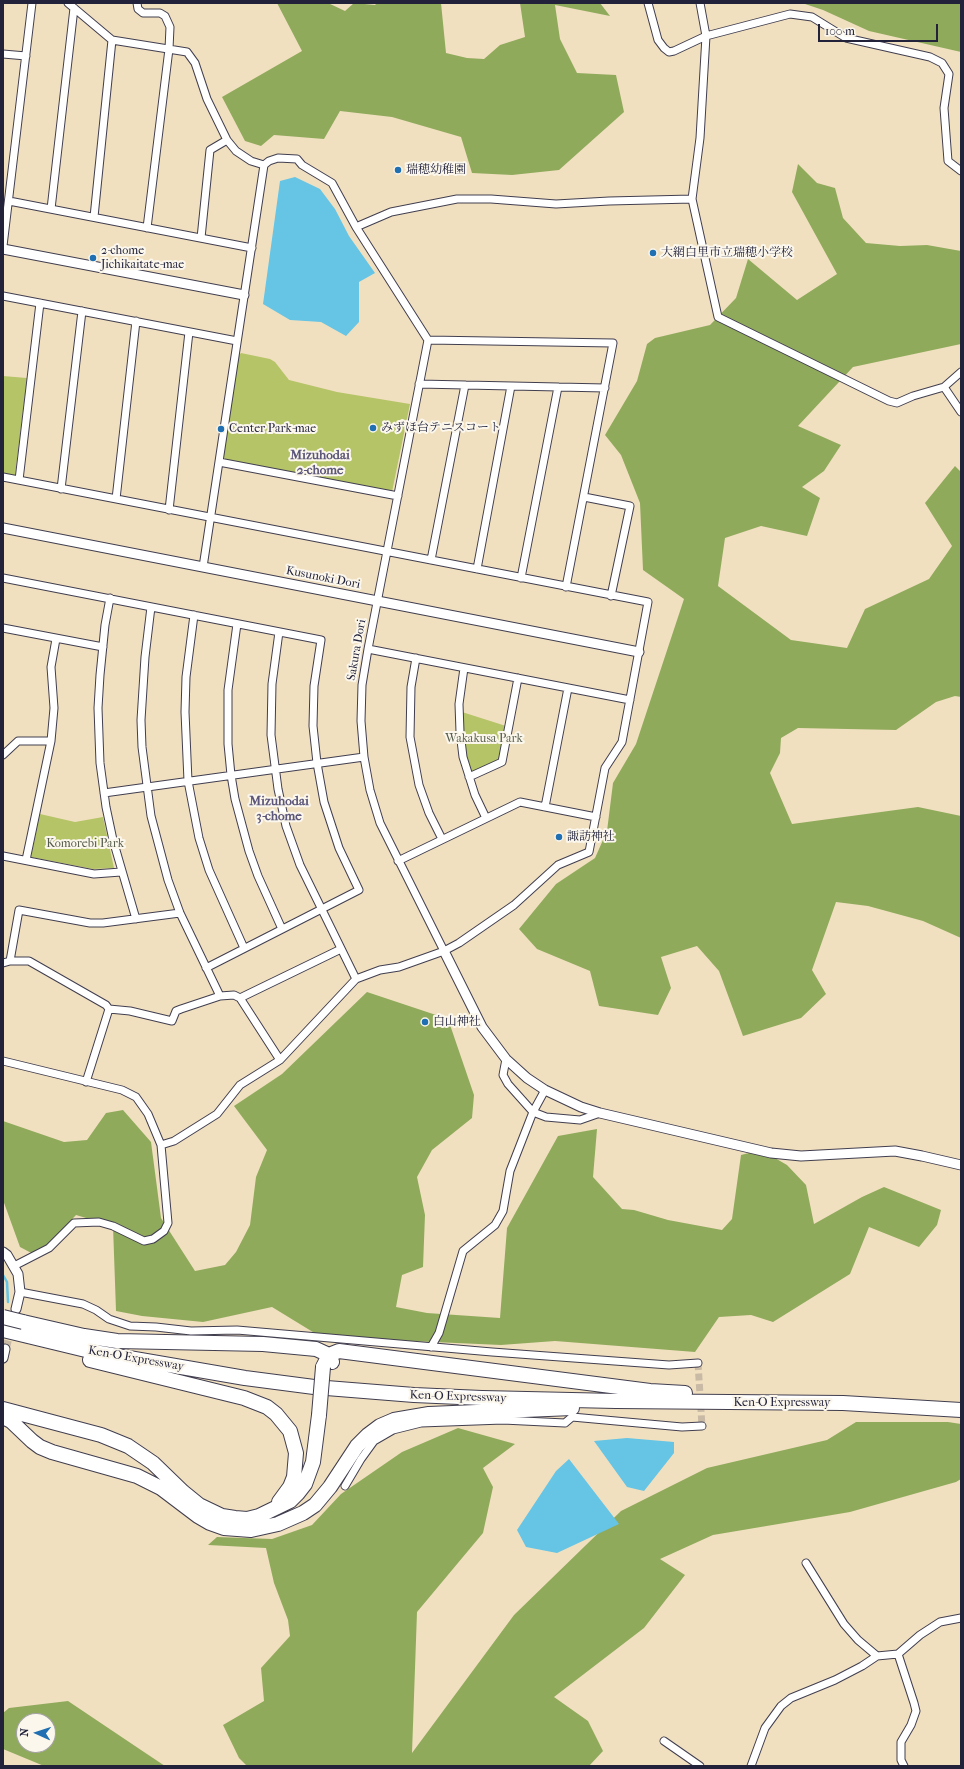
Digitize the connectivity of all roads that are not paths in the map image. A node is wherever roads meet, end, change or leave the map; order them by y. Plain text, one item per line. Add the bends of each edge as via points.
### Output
1 (32, 3) edge
2 (137, 3) edge
3 (648, 3) edge
4 (700, 3) edge
5 (71, 5) edge
6 (706, 36) junction
7 (112, 40) junction
8 (169, 49) junction
9 (3, 54) edge
10 (26, 56) junction
11 (227, 140) junction
12 (264, 165) junction
13 (961, 171) edge
14 (692, 199) junction
15 (9, 201) junction
16 (51, 209) junction
17 (94, 217) junction
18 (356, 227) junction
19 (147, 228) junction
20 (201, 238) junction
21 (3, 246) edge
22 (252, 248) junction
23 (3, 249) edge
24 (244, 295) junction
25 (3, 296) edge
26 (40, 303) junction
27 (82, 311) junction
28 (136, 321) junction
29 (189, 332) junction
30 (428, 340) junction
31 (237, 341) junction
32 (961, 372) edge
33 (420, 384) junction
34 (465, 385) junction
35 (511, 386) junction
36 (558, 387) junction
37 (944, 387) junction
38 (605, 388) junction
39 (961, 412) edge
40 (219, 462) junction
41 (3, 477) edge
42 (19, 480) junction
43 (61, 489) junction
44 (398, 496) junction
45 (584, 497) junction
46 (116, 499) junction
47 (169, 510) junction
48 (211, 517) junction
49 (3, 528) edge
50 (387, 552) junction
51 (431, 560) junction
52 (203, 567) junction
53 (477, 569) junction
54 (3, 578) edge
55 (520, 578) junction
56 (566, 587) junction
57 (611, 596) junction
58 (110, 598) junction
59 (378, 601) junction
60 (151, 607) junction
61 (194, 615) junction
62 (237, 624) junction
63 (3, 628) edge
64 (279, 632) junction
65 (56, 639) junction
66 (103, 647) junction
67 (368, 648) junction
68 (639, 652) junction
69 (416, 658) junction
70 (464, 668) junction
71 (518, 678) junction
72 (568, 688) junction
73 (630, 700) junction
74 (51, 741) junction
75 (3, 755) edge
76 (364, 757) junction
77 (317, 764) junction
78 (274, 769) junction
79 (232, 775) junction
80 (469, 778) junction
81 (188, 781) junction
82 (146, 787) junction
83 (104, 793) junction
84 (545, 807) junction
85 (596, 817) junction
86 (486, 818) junction
87 (442, 839) junction
88 (3, 856) edge
89 (26, 860) junction
90 (398, 861) junction
91 (121, 872) junction
92 (322, 910) junction
93 (180, 913) junction
94 (136, 919) junction
95 (282, 929) junction
96 (244, 948) junction
97 (341, 949) junction
98 (444, 951) junction
99 (6, 962) edge
100 (206, 968) junction
101 (356, 979) junction
102 (220, 996) junction
103 (240, 998) junction
104 (109, 1009) junction
105 (280, 1060) junction
106 (506, 1060) junction
107 (3, 1061) edge
108 (86, 1082) junction
109 (545, 1090) junction
110 (533, 1112) junction
111 (600, 1113) junction
112 (161, 1145) junction
113 (961, 1166) edge
114 (3, 1252) edge
115 (14, 1266) junction
116 (20, 1292) junction
117 (16, 1309) dead end
118 (3, 1317) edge
119 (3, 1330) edge
120 (4, 1345) edge
121 (431, 1347) junction
122 (328, 1363) junction
123 (698, 1363) dead end
124 (843, 1403) junction
125 (616, 1406) junction
126 (918, 1407) junction
127 (3, 1409) edge
128 (961, 1410) edge
129 (324, 1415) junction
130 (3, 1417) edge
131 (702, 1426) dead end
132 (345, 1486) dead end
133 (269, 1512) junction
134 (278, 1524) junction
135 (806, 1563) dead end
136 (961, 1618) edge
137 (898, 1654) junction
138 (876, 1656) junction
139 (664, 1741) dead end
140 (700, 1766) edge
141 (750, 1766) edge
142 (904, 1766) edge

1 - 10 street
2 - 8 street via 138,9 143,13 160,13 165,16 170,27
3 - 6 street via 658,40 669,52
4 - 6 street
5 - 7 street
5 - 16 street
6 - 13 street via 790,14 812,17 846,38 930,57 942,63 949,74 944,108 948,161
6 - 14 street via 700,138
7 - 8 street
7 - 17 street
8 - 11 street via 187,52 195,63 207,99
8 - 19 street
9 - 10 street
10 - 15 street
11 - 12 street via 236,151 251,161
11 - 20 street via 210,150
12 - 18 street via 278,158 297,160 332,183
12 - 22 street
14 - 18 street via 556,204 457,199 391,212
14 - 37 street via 718,317 889,401 898,403
15 - 16 street
15 - 21 street
16 - 17 street
17 - 19 street
18 - 30 street
19 - 20 street
20 - 22 street
22 - 24 street
23 - 24 street
24 - 31 street
25 - 26 street
26 - 27 street
26 - 42 street
27 - 28 street
27 - 43 street
28 - 29 street
28 - 46 street
29 - 31 street
29 - 47 street
30 - 33 street, Sakura Dori
30 - 38 street via 613,343
31 - 40 street
32 - 37 street
33 - 34 street
33 - 44 street, Sakura Dori
34 - 35 street
34 - 51 street
35 - 36 street
35 - 53 street
36 - 38 street
36 - 55 street
37 - 39 street
38 - 45 street
40 - 44 street
40 - 48 street
41 - 42 street
42 - 43 street
43 - 46 street
44 - 50 street, Sakura Dori
45 - 56 street
45 - 57 street via 630,506
46 - 47 street
47 - 48 street
48 - 50 street
48 - 52 street
49 - 52 street, Kusunoki Dori
50 - 51 street
50 - 59 street, Sakura Dori
51 - 53 street
52 - 59 street, Kusunoki Dori
53 - 55 street
54 - 58 street
55 - 56 street
56 - 57 street
57 - 68 street via 648,602
58 - 60 street
58 - 66 street
59 - 67 street, Sakura Dori
59 - 68 street, Kusunoki Dori
60 - 61 street
60 - 82 street via 144,657 141,720
61 - 62 street
61 - 81 street via 188,648 185,691
62 - 64 street
62 - 79 street via 228,690 228,744
63 - 65 street
64 - 77 street via 321,640 314,686 313,726
64 - 78 street via 272,684 271,735
65 - 66 street
65 - 74 street via 51,667 54,708
66 - 83 street via 98,708
67 - 69 street
67 - 76 street, Sakura Dori via 362,684 361,721
68 - 73 street
69 - 70 street
69 - 87 street via 411,687 410,737 419,785
70 - 71 street
70 - 80 street via 459,704 460,732
71 - 72 street
71 - 80 street via 502,762
72 - 73 street
72 - 84 street
73 - 85 street via 622,742 605,768
74 - 75 street via 18,741
74 - 89 street
76 - 77 street
76 - 90 street, Sakura Dori via 380,823
77 - 78 street
77 - 92 street via 324,802 339,848 359,890
78 - 79 street
78 - 92 street via 286,826 300,865
79 - 81 street
79 - 95 street via 235,799 249,851
80 - 86 street
81 - 82 street
81 - 96 street via 199,838 209,870
82 - 83 street
82 - 93 street via 158,846
83 - 91 street
84 - 85 street
84 - 86 street via 520,802
85 - 98 street via 589,852 558,865 514,905
86 - 87 street
87 - 90 street
88 - 89 street
89 - 91 street via 94,874
90 - 98 street, Sakura Dori
91 - 94 street
92 - 95 street
92 - 97 street
93 - 94 street
93 - 100 street
94 - 99 street via 90,923 19,910
95 - 96 street
96 - 100 street
97 - 101 street
97 - 103 street
98 - 101 street
98 - 106 street via 482,1027
99 - 104 street via 29,961
100 - 102 street
101 - 105 street
102 - 103 street via 234,995
102 - 104 street via 176,1011 172,1021
103 - 105 street
104 - 108 street
105 - 112 street via 240,1085 217,1114 174,1142
106 - 109 street
106 - 110 street via 503,1075
107 - 108 street
108 - 112 street via 122,1090 136,1097 148,1114
109 - 110 street
109 - 111 street via 580,1107
110 - 111 street via 546,1118 580,1120
110 - 121 street via 510,1171 503,1211 495,1225 463,1251 439,1333
111 - 113 street via 771,1152 801,1156 895,1151
112 - 115 street via 168,1223 164,1231 153,1239 144,1241 99,1222 74,1223 49,1248
114 - 115 street
115 - 116 street via 18,1274
116 - 117 street
116 - 121 street via 83,1304 109,1319 130,1326 191,1331 237,1330
118 - 122 highway, bridge via 117,1341 263,1344 316,1349
119 - 124 highway, Ken-O Expressway via 94,1352 314,1387 482,1398
120 - 125 highway, Ken-O Expressway via 243,1384 314,1392 428,1401
120 - 133 highway via 41,1349 244,1398 267,1407 290,1431 296,1453 296,1465 290,1488
121 - 123 street via 670,1365
122 - 124 highway via 339,1351 650,1391
122 - 129 highway, bridge
124 - 126 highway, Ken-O Expressway
125 - 126 highway, Ken-O Expressway
125 - 134 highway via 526,1412 429,1414 394,1420 380,1426 357,1446 315,1505
126 - 128 highway, Ken-O Expressway
127 - 133 highway via 101,1435 128,1446 153,1464 199,1505 222,1516 247,1519
129 - 133 highway via 305,1484 290,1501
129 - 134 highway via 323,1458 316,1481 298,1508
130 - 134 highway via 11,1420 40,1447 137,1476 161,1488 210,1523 224,1528 251,1530
131 - 132 street via 682,1427 572,1417 565,1423 503,1420 421,1423 393,1430 374,1441
135 - 138 street via 844,1624
136 - 137 street via 940,1622
137 - 138 street
137 - 142 street via 916,1711 911,1726 901,1742 901,1760
138 - 141 street via 835,1680 791,1698 781,1706 765,1728
139 - 140 street

